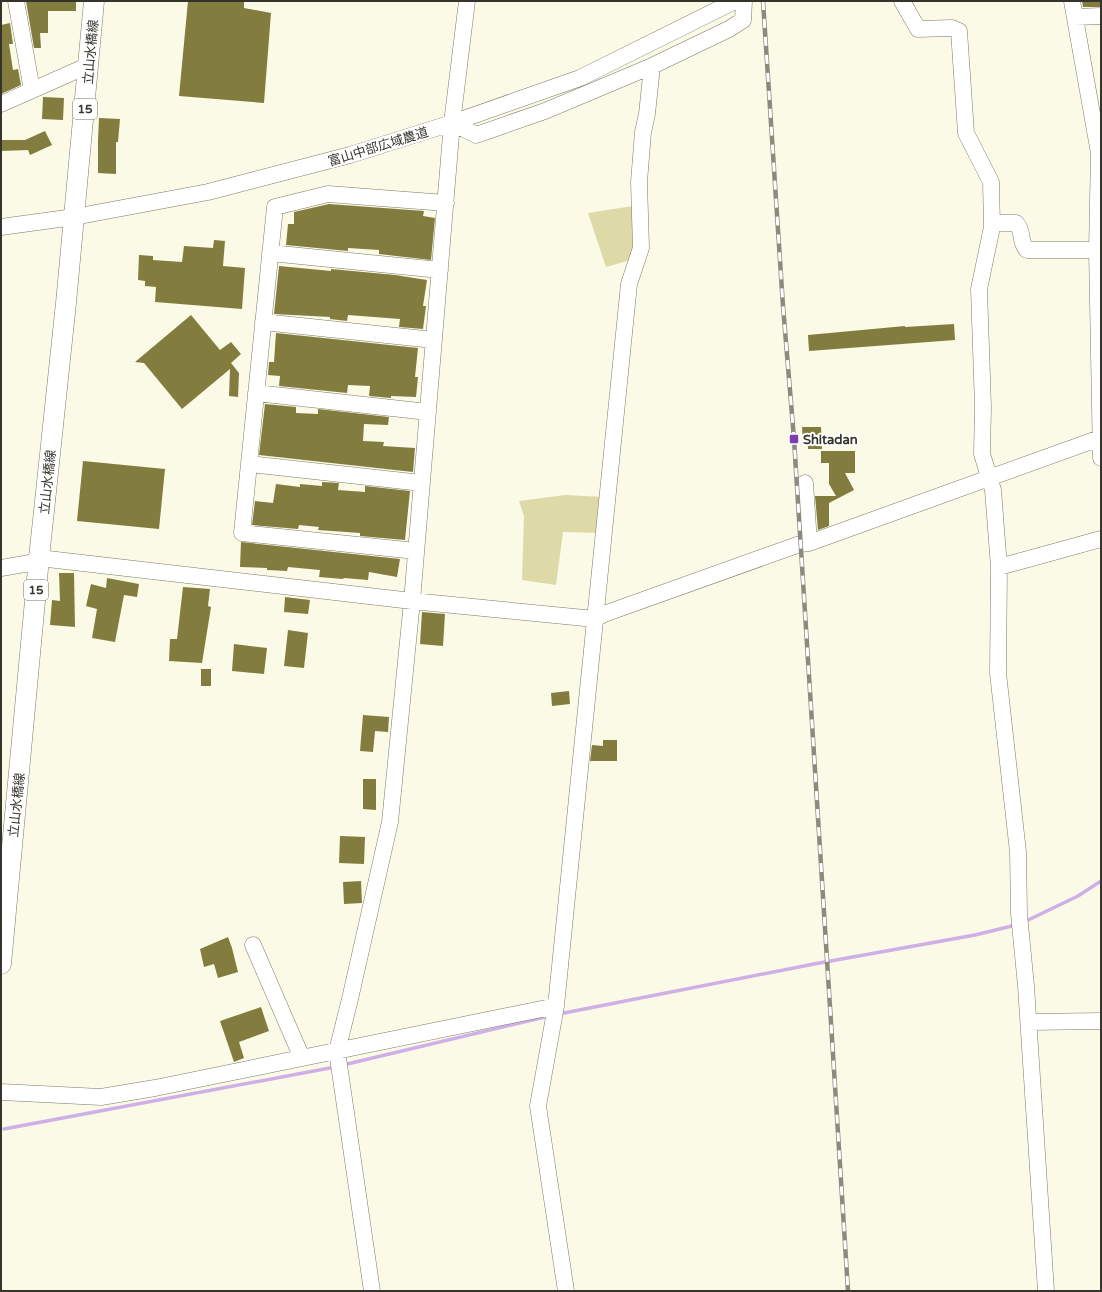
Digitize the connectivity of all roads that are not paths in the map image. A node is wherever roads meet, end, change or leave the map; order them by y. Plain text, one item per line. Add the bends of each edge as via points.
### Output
1 (16, 1) edge
2 (94, 1) edge
3 (467, 1) edge
4 (902, 1) edge
5 (1072, 1) edge
6 (741, 4) edge
7 (1101, 16) edge
8 (1075, 17) junction
9 (89, 66) junction
10 (652, 66) junction
11 (32, 90) junction
12 (1, 104) edge
13 (452, 123) junction
14 (446, 203) junction
15 (74, 217) junction
16 (992, 223) junction
17 (1, 227) edge
18 (1097, 250) junction
19 (270, 253) junction
20 (440, 270) junction
21 (264, 322) junction
22 (434, 340) junction
23 (256, 393) junction
24 (428, 412) junction
25 (1100, 420) edge
26 (1100, 438) junction
27 (1101, 458) edge
28 (249, 464) junction
29 (988, 478) junction
30 (422, 483) junction
31 (805, 483) dead end
32 (1101, 539) edge
33 (809, 542) junction
34 (416, 551) junction
35 (39, 558) junction
36 (999, 567) junction
37 (1, 568) edge
38 (412, 601) junction
39 (595, 618) junction
40 (253, 945) dead end
41 (1, 964) edge
42 (556, 1006) junction
43 (1101, 1021) edge
44 (1029, 1022) junction
45 (337, 1050) junction
46 (302, 1058) junction
47 (1, 1092) edge
48 (372, 1291) edge
49 (566, 1291) edge
50 (1046, 1291) edge

1 - 11 street
2 - 9 main road, 立山水橋線 / 15
3 - 13 street
4 - 16 street via 918,29 952,28 960,31 966,133 991,182
5 - 8 street
6 - 10 street via 743,20
6 - 13 street, 富山中部広域農道 via 580,78
7 - 8 street
8 - 18 street via 1099,153
9 - 11 street
9 - 15 main road, 立山水橋線 / 15
10 - 13 street via 545,111 476,134
10 - 39 street via 639,182 641,248 629,284
11 - 12 street
13 - 14 street
13 - 15 street, 富山中部広域農道 via 350,155 208,192
14 - 19 street via 328,194 275,207
14 - 20 street
15 - 17 street, 富山中部広域農道
15 - 35 main road, 立山水橋線 / 15
16 - 18 street via 1016,223 1020,227 1023,246 1027,250
16 - 29 street via 979,289 982,454
18 - 25 street
19 - 20 street
19 - 21 street
20 - 22 street
21 - 22 street
21 - 23 street
22 - 24 street
23 - 24 street
23 - 28 street
24 - 30 street
25 - 26 street
26 - 27 street
26 - 29 street
28 - 30 street
28 - 34 street via 242,533
29 - 33 street
29 - 36 street via 993,490
30 - 34 street
31 - 33 street
32 - 36 street
33 - 39 street
34 - 38 street
35 - 37 street via 30,563
35 - 38 street
35 - 41 main road, 立山水橋線 / 15
36 - 44 street via 998,674 1018,852 1019,914
38 - 39 street
38 - 45 street via 390,822
39 - 42 street
40 - 46 street
42 - 45 street
42 - 49 street via 538,1106
43 - 44 street
44 - 50 street
45 - 46 street
45 - 48 street
46 - 47 street via 101,1097

